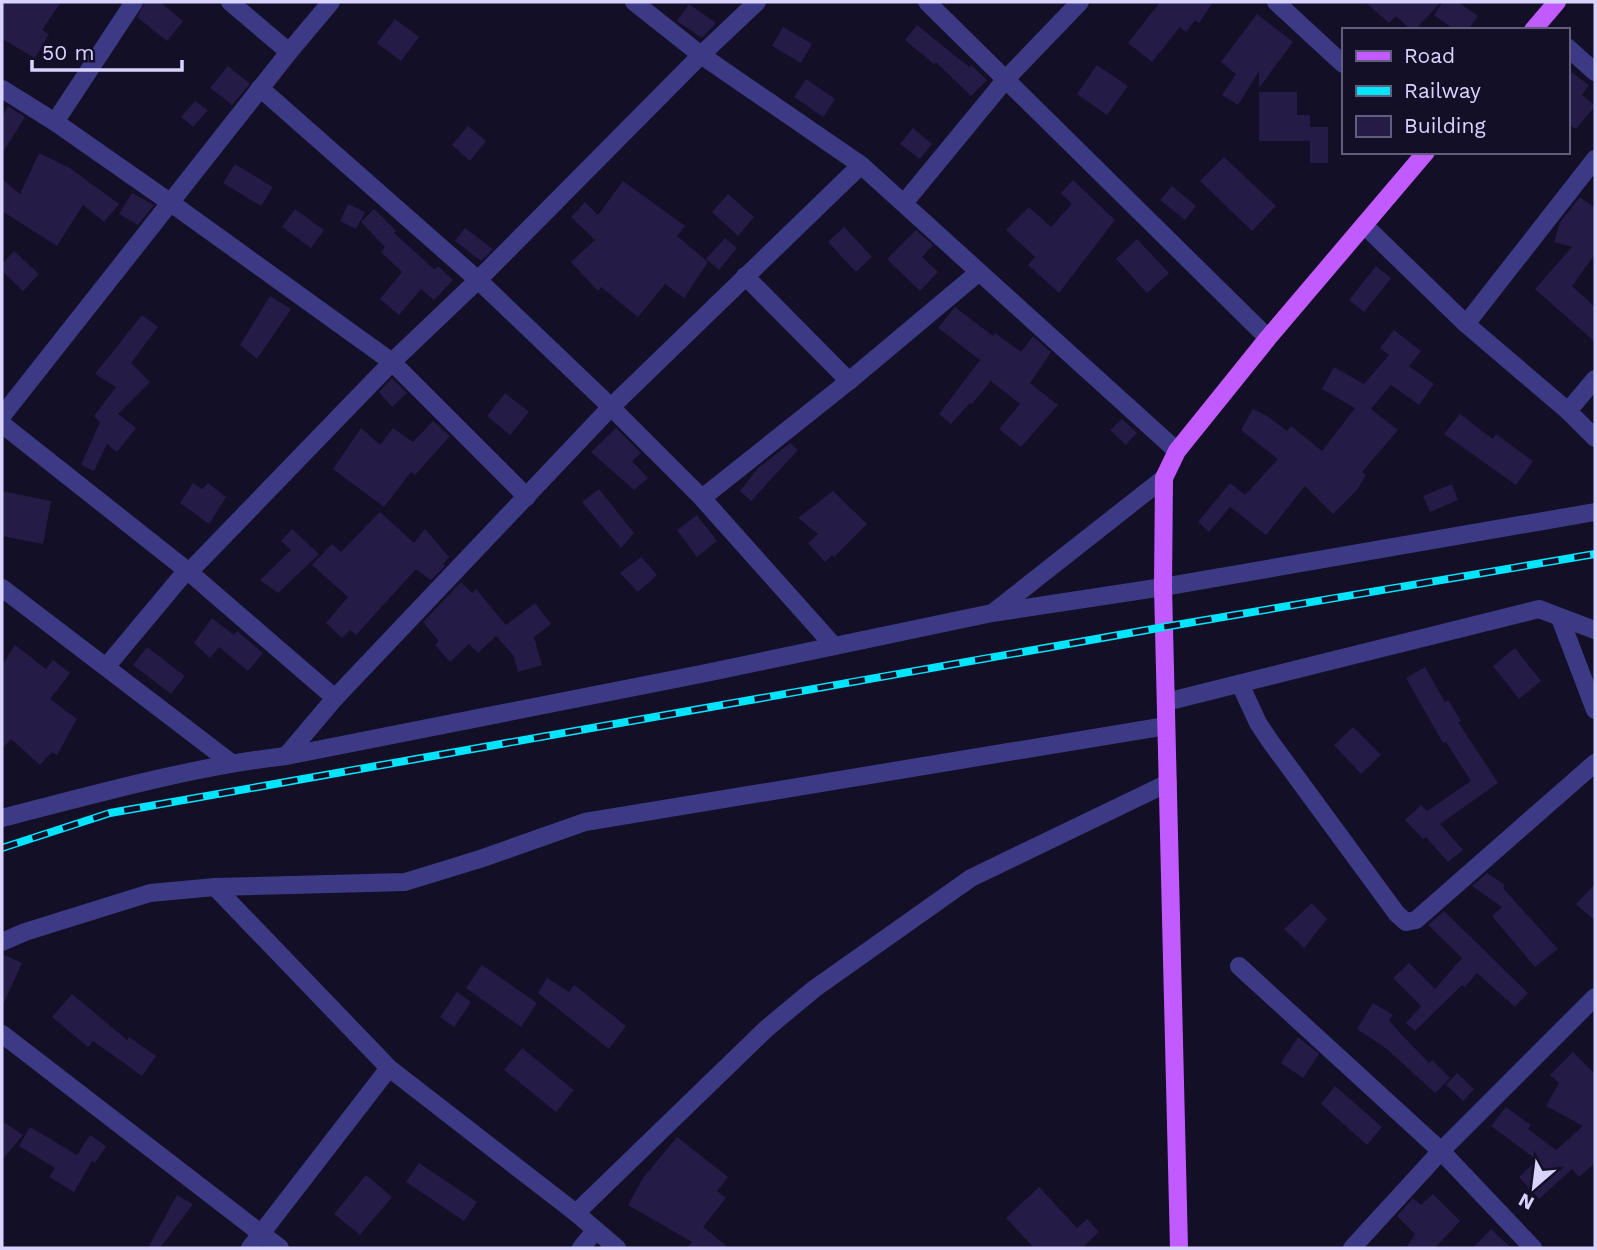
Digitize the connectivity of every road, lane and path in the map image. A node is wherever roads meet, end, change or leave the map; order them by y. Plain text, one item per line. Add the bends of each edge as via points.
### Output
1 (134, 2) edge
2 (230, 2) edge
3 (331, 2) edge
4 (634, 2) edge
5 (757, 2) edge
6 (927, 2) edge
7 (1080, 2) edge
8 (1276, 2) edge
9 (1557, 2) edge
10 (1540, 27) edge
11 (1569, 49) edge
12 (289, 52) junction
13 (701, 55) junction
14 (1342, 63) edge
15 (1595, 72) edge
16 (1006, 79) junction
17 (260, 88) junction
18 (5, 96) edge
19 (54, 122) junction
20 (1424, 154) edge
21 (1595, 159) edge
22 (861, 165) junction
23 (171, 203) junction
24 (904, 203) junction
25 (1364, 225) junction
26 (979, 272) junction
27 (745, 276) junction
28 (478, 280) junction
29 (1466, 324) junction
30 (1268, 338) junction
31 (392, 362) junction
32 (1595, 379) edge
33 (849, 381) junction
34 (611, 407) junction
35 (1568, 411) junction
36 (2, 416) edge
37 (2, 424) edge
38 (1595, 438) edge
39 (1177, 452) junction
40 (1164, 478) junction
41 (527, 497) junction
42 (702, 498) junction
43 (1595, 512) edge
44 (188, 571) junction
45 (1163, 587) junction
46 (2, 588) edge
47 (992, 613) junction
48 (1560, 618) junction
49 (1595, 630) edge
50 (834, 646) junction
51 (106, 667) junction
52 (1240, 684) junction
53 (335, 698) junction
54 (1166, 702) junction
55 (1595, 710) edge
56 (1166, 726) junction
57 (286, 756) junction
58 (230, 762) junction
59 (1595, 763) edge
60 (1168, 783) junction
61 (2, 818) edge
62 (215, 887) junction
63 (2, 942) edge
64 (1239, 966) dead end
65 (1595, 997) edge
66 (2, 1034) edge
67 (389, 1069) junction
68 (1441, 1151) junction
69 (576, 1213) junction
70 (595, 1231) junction
71 (261, 1233) junction
72 (1183, 1245) edge
73 (250, 1248) edge
74 (280, 1248) edge
75 (581, 1248) edge
76 (617, 1248) edge
77 (1352, 1248) edge
78 (1533, 1248) edge

1 - 19 street
2 - 12 street
3 - 12 street
4 - 13 street
5 - 13 street
6 - 16 street
7 - 16 street
8 - 14 street
9 - 10 main road
11 - 15 street
12 - 17 street
13 - 22 street
13 - 28 street
16 - 24 street
16 - 30 street
17 - 23 street
17 - 28 street
18 - 19 street
19 - 23 street
20 - 25 main road
21 - 29 street
22 - 24 street
22 - 27 street
23 - 31 street
23 - 36 street
24 - 26 street
25 - 29 street
25 - 30 main road
26 - 33 street
26 - 39 street
27 - 33 street
27 - 34 street
28 - 31 street
28 - 34 street
29 - 35 street
30 - 39 main road
31 - 41 street
31 - 44 street
32 - 35 street
33 - 42 street
34 - 41 street
34 - 42 street
35 - 38 street
37 - 44 street
39 - 40 main road
40 - 45 main road
40 - 47 street
41 - 53 street
42 - 50 street
43 - 45 street
44 - 51 street
44 - 53 street
45 - 47 street
45 - 54 main road
46 - 51 street
47 - 50 street
48 - 49 street
48 - 52 street via 1539,610
48 - 55 street
50 - 57 street
51 - 58 street
52 - 54 street
52 - 59 street via 1270,741 1406,922 1416,920
53 - 57 street
54 - 56 main road
56 - 60 main road
56 - 62 street via 585,822 405,882
57 - 58 street
58 - 61 street
60 - 69 street via 971,878 814,989 766,1029
60 - 72 main road
62 - 63 street via 149,893
62 - 67 street
64 - 68 street
65 - 68 street
66 - 71 street
67 - 69 street
67 - 71 street
68 - 77 street
68 - 78 street
69 - 70 street
70 - 75 street
70 - 76 street
71 - 73 street
71 - 74 street

